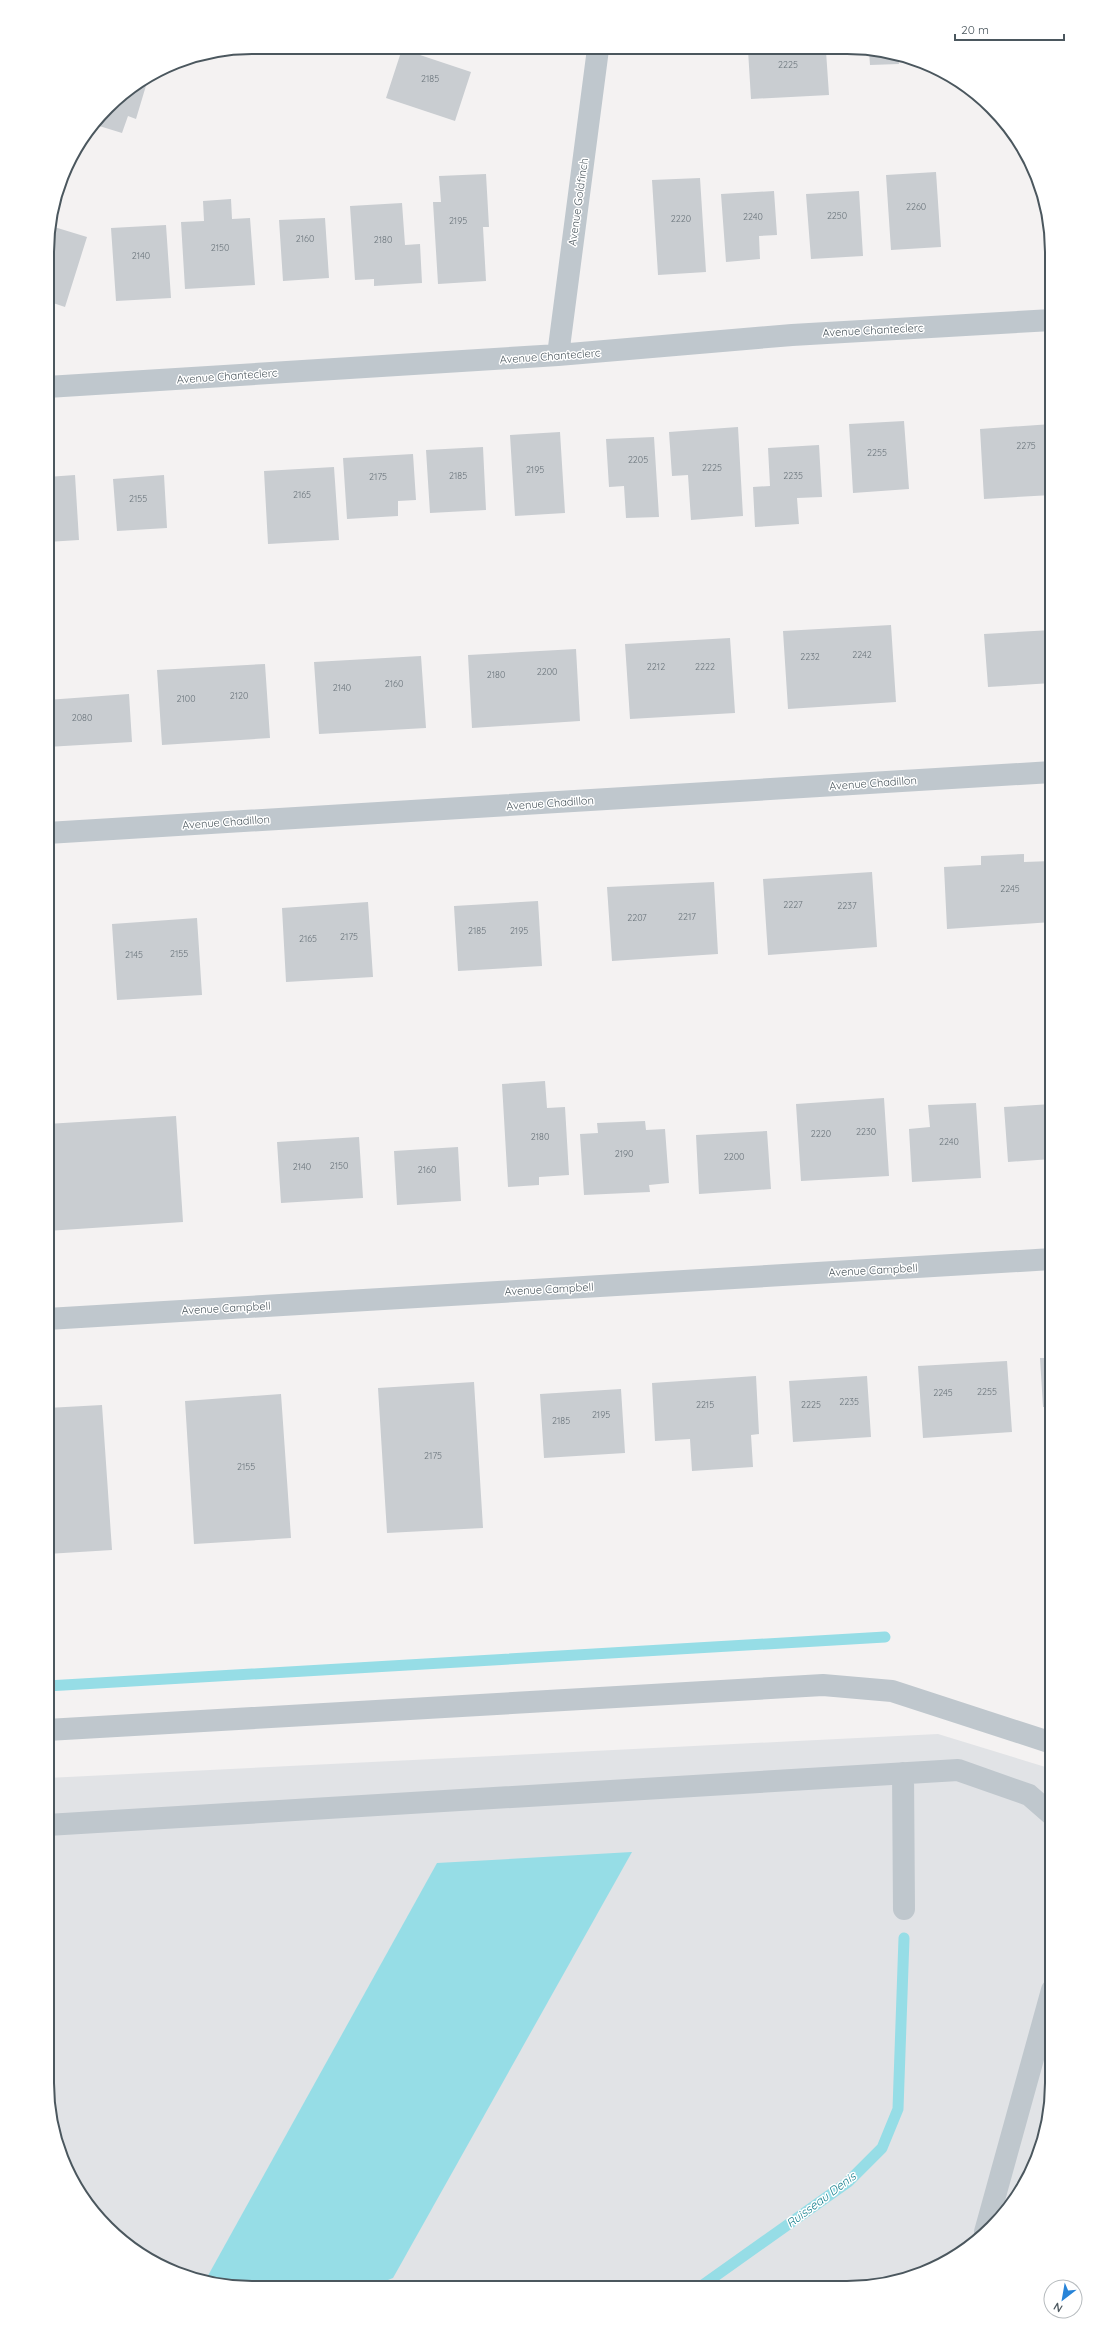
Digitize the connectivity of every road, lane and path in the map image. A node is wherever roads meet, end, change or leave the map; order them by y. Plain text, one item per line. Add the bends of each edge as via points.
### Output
1 (602, 54) edge
2 (1045, 320) edge
3 (558, 356) junction
4 (54, 387) edge
5 (1045, 772) edge
6 (54, 833) edge
7 (1045, 1259) edge
8 (54, 1319) edge
9 (54, 1730) edge
10 (1045, 1741) edge
11 (903, 1773) junction
12 (1045, 1809) edge
13 (54, 1825) edge
14 (904, 1909) dead end
15 (1045, 2015) edge
16 (988, 2222) edge

1 - 3 street, Avenue Goldfinch
2 - 3 street, Avenue Chanteclerc via 792,335
3 - 4 street, Avenue Chanteclerc
5 - 6 street, Avenue Chadillon
7 - 8 street, Avenue Campbell
9 - 10 street via 823,1685 892,1691
11 - 12 street via 958,1770 1029,1795
11 - 13 street
11 - 14 street
15 - 16 street

